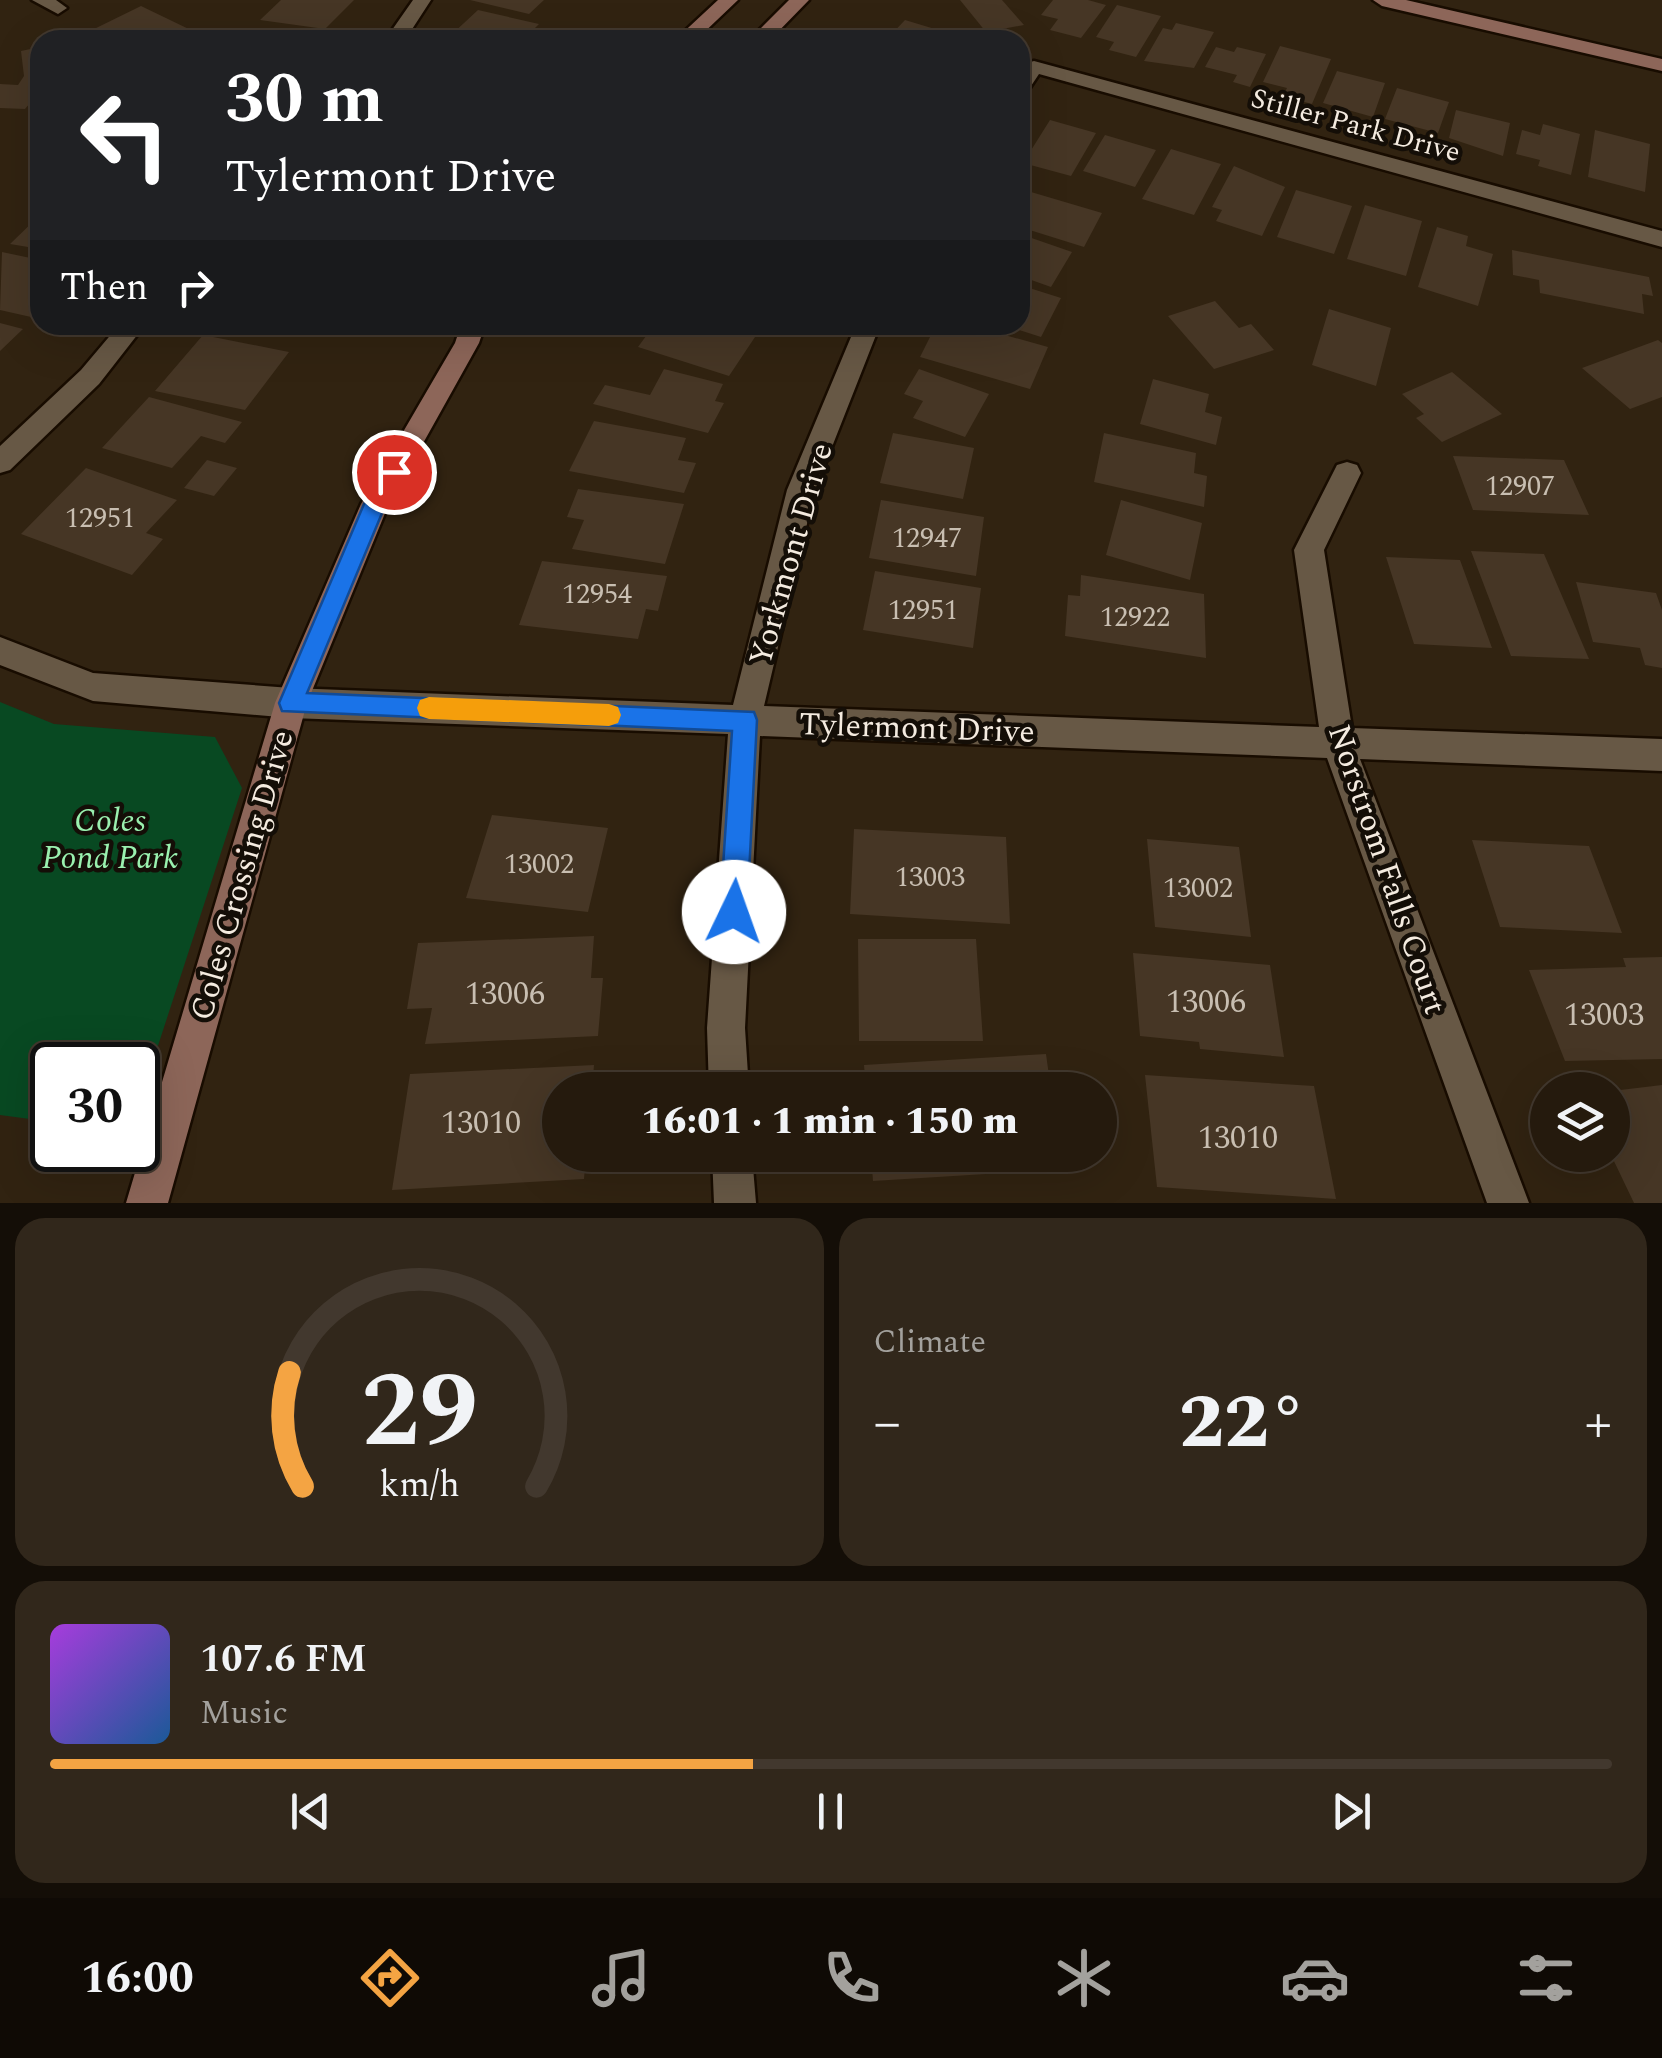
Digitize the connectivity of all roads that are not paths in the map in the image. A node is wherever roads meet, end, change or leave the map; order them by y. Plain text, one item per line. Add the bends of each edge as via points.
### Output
1 (422, 0) edge
2 (729, 0) edge
3 (800, 0) edge
4 (1382, 0) edge
5 (402, 30) edge
6 (696, 30) edge
7 (769, 30) edge
8 (1662, 66) edge
9 (1030, 73) edge
10 (1662, 240) edge
11 (125, 335) edge
12 (472, 335) edge
13 (864, 335) edge
14 (0, 462) edge
15 (1348, 474) dead end
16 (0, 651) edge
17 (291, 703) junction
18 (745, 720) junction
19 (1338, 743) junction
20 (1662, 755) edge
21 (728, 1072) edge
22 (733, 1172) edge
23 (147, 1203) edge
24 (735, 1203) edge
25 (1508, 1203) edge

1 - 5 street
2 - 6 street
3 - 7 street
4 - 8 street
9 - 10 street, Stiller Park Drive via 1034,67
11 - 14 street
12 - 17 street, Coles Crossing Drive via 375,504
13 - 18 street, Yorkmont Drive via 801,490
15 - 19 street, Norstrom Falls Court via 1309,550
16 - 17 street, Tylermont Drive via 93,687
17 - 18 street, Tylermont Drive
17 - 23 street, Coles Crossing Drive
18 - 19 street, Tylermont Drive
18 - 21 street, Yorkmont Drive
19 - 20 street, Tylermont Drive
19 - 25 street, Norstrom Falls Court
22 - 24 street

